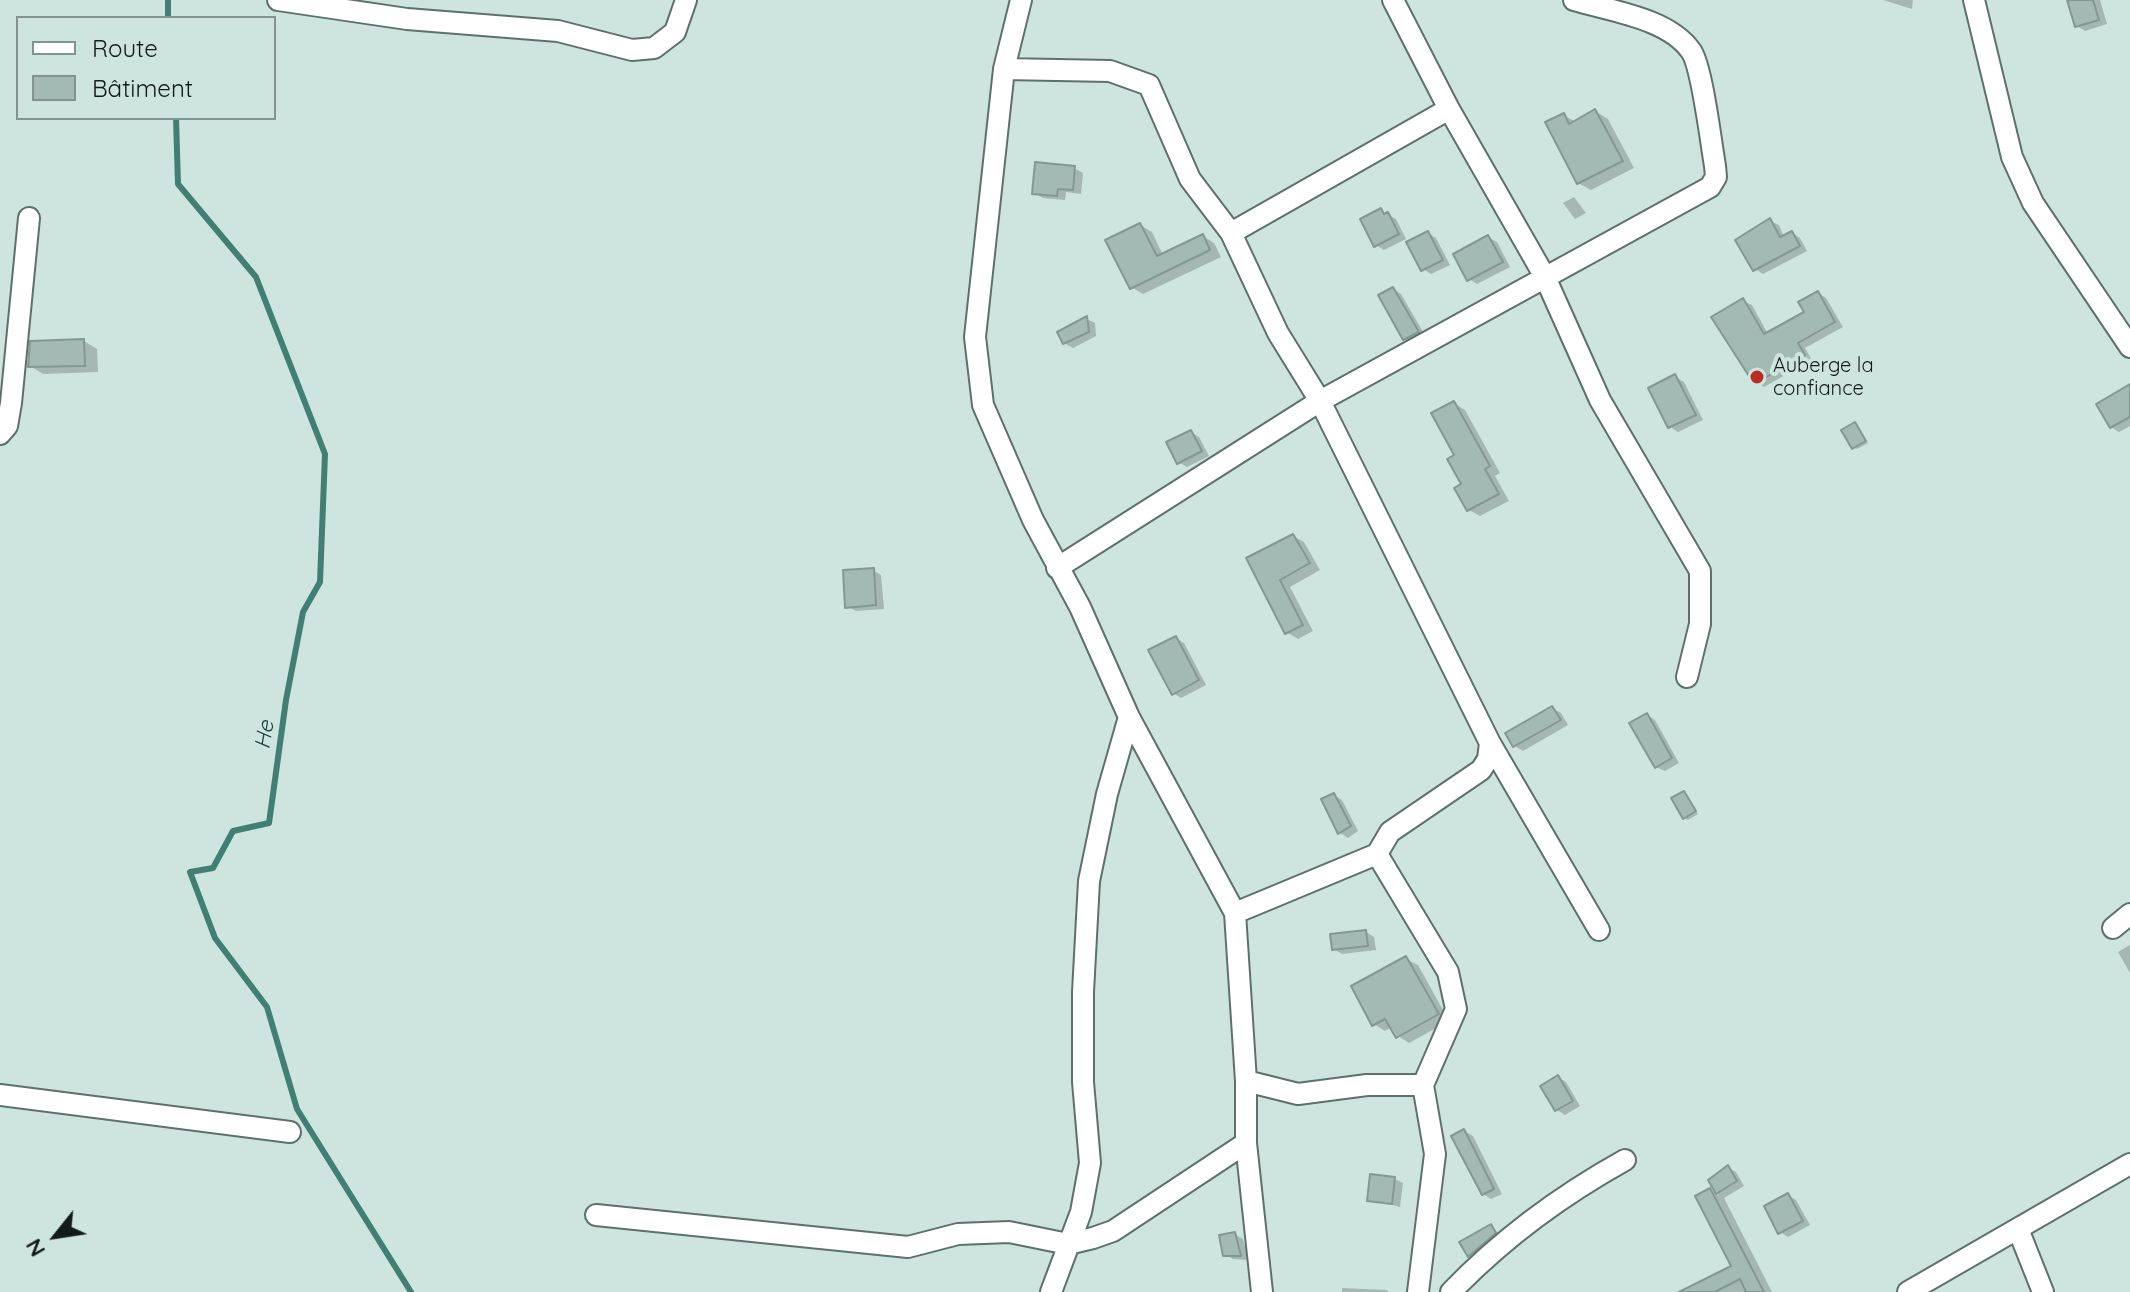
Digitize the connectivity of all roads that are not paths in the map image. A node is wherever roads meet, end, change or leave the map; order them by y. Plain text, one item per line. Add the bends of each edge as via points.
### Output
1 (278, 0) edge
2 (686, 0) edge
3 (1021, 0) edge
4 (1393, 0) edge
5 (1574, 0) edge
6 (1974, 0) edge
7 (1004, 69) junction
8 (1449, 109) junction
9 (29, 218) dead end
10 (1231, 233) junction
11 (1545, 277) junction
12 (2130, 347) edge
13 (1320, 401) junction
14 (0, 434) edge
15 (1057, 568) junction
16 (1687, 677) dead end
17 (1129, 717) junction
18 (1490, 743) junction
19 (1377, 854) junction
20 (1235, 913) junction
21 (2130, 914) edge
22 (2113, 928) dead end
23 (1599, 930) dead end
24 (1246, 1081) junction
25 (1423, 1085) junction
26 (0, 1095) edge
27 (290, 1132) dead end
28 (1246, 1143) junction
29 (1625, 1160) dead end
30 (2130, 1164) edge
31 (596, 1215) dead end
32 (2018, 1229) junction
33 (1068, 1244) junction
34 (1916, 1290) edge
35 (1051, 1292) edge
36 (1262, 1292) edge
37 (1418, 1292) edge
38 (1451, 1292) edge
39 (2043, 1292) edge

1 - 2 street via 407,19 558,31 632,50 654,48 675,32
3 - 7 street
4 - 8 street
5 - 11 street via 1655,25 1693,53 1716,177 1710,187
6 - 12 street via 2012,157 2033,203
7 - 10 street via 1110,71 1149,85 1190,179
7 - 15 street via 975,337 983,405
8 - 10 street
8 - 11 street
9 - 14 street via 11,403
10 - 13 street via 1278,333
11 - 13 street
11 - 16 street via 1600,400 1700,571 1700,624
13 - 15 street
13 - 18 street
15 - 17 street
17 - 20 street
17 - 33 street via 1089,881 1083,1082 1090,1163 1081,1212
18 - 19 street via 1481,770 1390,832
18 - 23 street
19 - 20 street
19 - 25 street via 1448,972 1456,1009
20 - 24 street
21 - 22 street
24 - 25 street via 1298,1094 1367,1085
24 - 28 street
25 - 37 street via 1435,1154
26 - 27 street
28 - 33 street via 1113,1231
28 - 36 street
29 - 38 street via 1489,1253
30 - 32 street
31 - 33 street via 908,1247 958,1234 1009,1232
32 - 34 street
32 - 39 street
33 - 35 street

